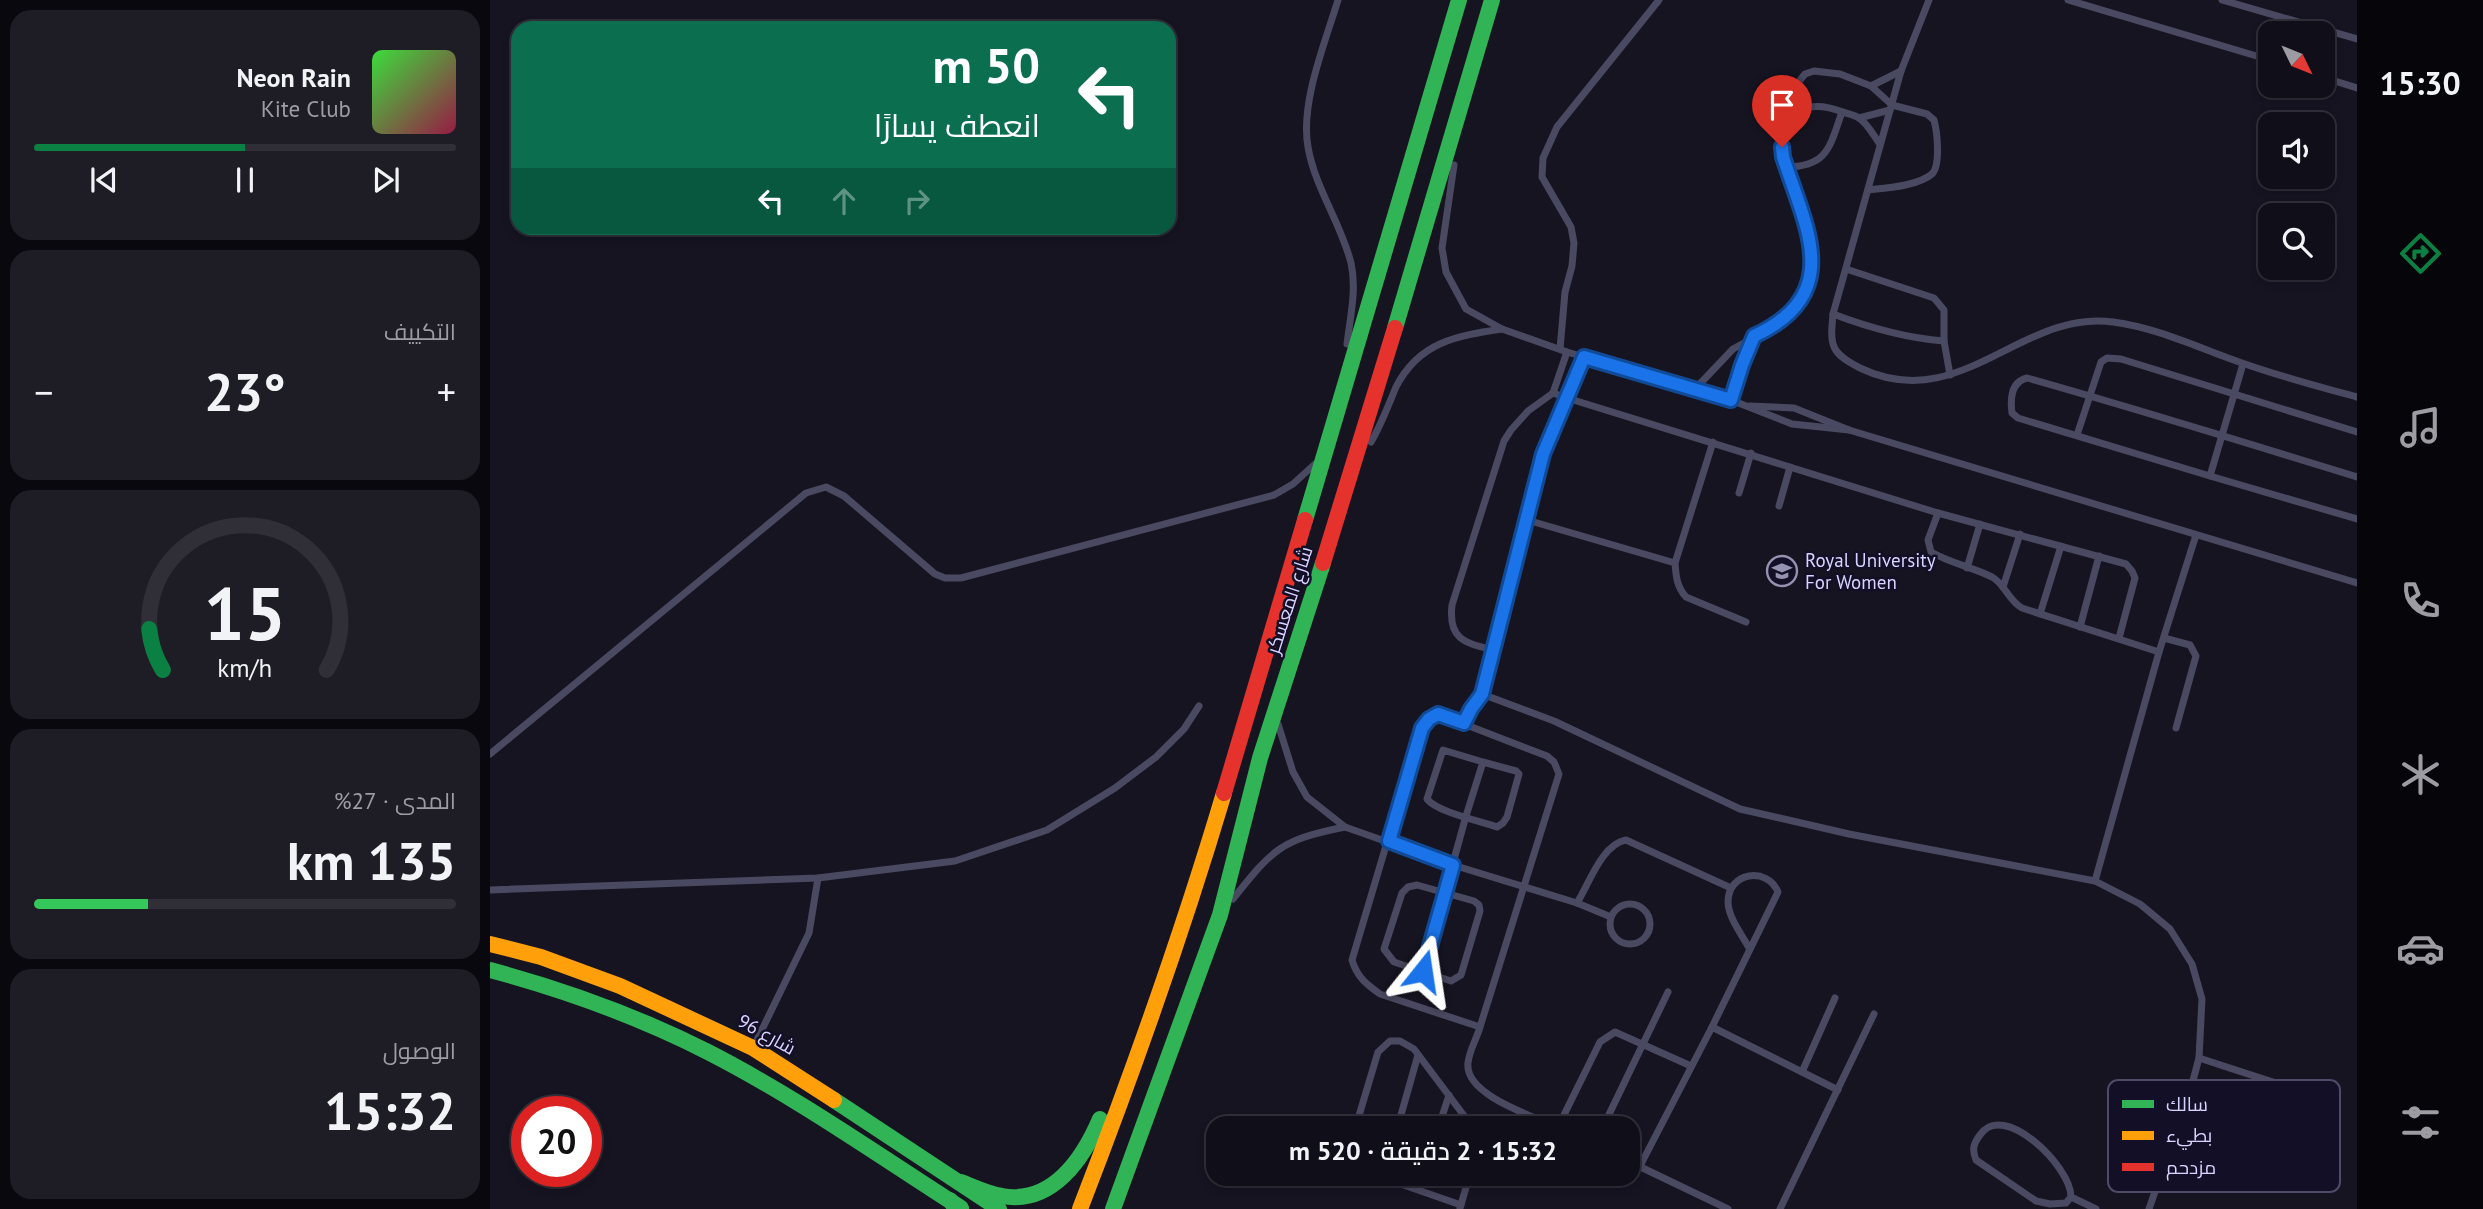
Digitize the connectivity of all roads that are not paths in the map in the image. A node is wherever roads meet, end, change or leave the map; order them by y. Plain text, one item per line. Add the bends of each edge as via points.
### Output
1 (1338, 0) edge
2 (1459, 0) edge
3 (1492, 0) edge
4 (1659, 0) edge
5 (1928, 0) edge
6 (2068, 0) edge
7 (2221, 0) edge
8 (2357, 39) edge
9 (2258, 56) edge
10 (1473, 68) junction
11 (1901, 71) junction
12 (2335, 81) edge
13 (1871, 86) junction
14 (2357, 88) edge
15 (1891, 107) junction
16 (1842, 112) junction
17 (1859, 118) junction
18 (1783, 133) junction
19 (1880, 144) junction
20 (1458, 147) dead end
21 (1455, 160) dead end
22 (1786, 167) junction
23 (1868, 190) junction
24 (1846, 269) junction
25 (1833, 314) junction
26 (1502, 329) junction
27 (1754, 336) junction
28 (1944, 341) junction
29 (1563, 351) junction
30 (1584, 357) junction
31 (2243, 364) junction
32 (1950, 375) junction
33 (1695, 389) junction
34 (1553, 393) junction
35 (2234, 395) junction
36 (2090, 396) junction
37 (2357, 397) edge
38 (1567, 398) junction
39 (1731, 400) junction
40 (1745, 406) junction
41 (1337, 411) junction
42 (1849, 430) junction
43 (2357, 432) edge
44 (2077, 435) junction
45 (2221, 435) junction
46 (1713, 442) junction
47 (1751, 453) junction
48 (1325, 455) junction
49 (1790, 467) junction
50 (2210, 476) junction
51 (2357, 477) edge
52 (1350, 479) junction
53 (1739, 493) dead end
54 (1779, 506) dead end
55 (1938, 513) junction
56 (2357, 519) edge
57 (1527, 520) junction
58 (1980, 524) junction
59 (2020, 534) junction
60 (2196, 535) junction
61 (2061, 546) junction
62 (2099, 556) junction
63 (1675, 563) junction
64 (1967, 568) junction
65 (2357, 583) edge
66 (2003, 587) junction
67 (2040, 614) junction
68 (1746, 622) dead end
69 (2080, 627) junction
70 (2119, 638) junction
71 (2164, 638) junction
72 (1494, 650) junction
73 (2160, 652) junction
74 (1482, 694) junction
75 (1199, 706) dead end
76 (1274, 712) junction
77 (1464, 723) junction
78 (2176, 728) dead end
79 (490, 754) edge
80 (1483, 762) junction
81 (1466, 816) junction
82 (1345, 827) junction
83 (1389, 841) junction
84 (1453, 865) junction
85 (818, 878) junction
86 (2095, 881) junction
87 (1523, 887) junction
88 (1731, 888) junction
89 (490, 890) edge
90 (1445, 893) junction
91 (1577, 903) junction
92 (1220, 915) junction
93 (1611, 917) junction
94 (490, 944) edge
95 (1749, 948) junction
96 (490, 970) edge
97 (1423, 971) junction
98 (1668, 992) dead end
99 (1835, 998) dead end
100 (1874, 1014) dead end
101 (1480, 1027) junction
102 (1712, 1027) junction
103 (1643, 1043) junction
104 (1142, 1047) junction
105 (753, 1048) junction
106 (1418, 1055) junction
107 (2199, 1058) junction
108 (1691, 1066) junction
109 (1802, 1073) junction
110 (2193, 1080) edge
111 (2266, 1080) edge
112 (1838, 1090) junction
113 (1449, 1095) junction
114 (1358, 1116) edge
115 (1402, 1116) edge
116 (1442, 1116) edge
117 (1464, 1116) edge
118 (1533, 1116) edge
119 (1565, 1116) edge
120 (1608, 1116) edge
121 (1131, 1162) junction
122 (1640, 1166) joint
123 (961, 1181) junction
124 (1410, 1186) edge
125 (1419, 1186) edge
126 (1466, 1186) edge
127 (1418, 1189) junction
128 (2155, 1192) edge
129 (2071, 1197) junction
130 (957, 1206) edge
131 (1460, 1207) edge
132 (999, 1209) edge
133 (1080, 1209) edge
134 (1113, 1209) edge
135 (1130, 1209) edge
136 (1728, 1209) edge
137 (1780, 1209) edge
138 (2096, 1209) edge
139 (2149, 1209) edge

1 - 41 lane via 1307,115 1307,146 1353,275
2 - 41 main road, شارع المعسكر
3 - 10 main road, شارع المعسكر
4 - 29 lane via 1557,127 1544,158 1542,177 1571,227 1574,243 1564,292
5 - 11 lane
6 - 9 lane
7 - 8 lane
10 - 20 lane
10 - 52 main road, شارع المعسكر
11 - 13 lane
11 - 15 lane
12 - 14 lane
13 - 15 lane
13 - 18 lane via 1828,72 1805,75 1791,92
15 - 17 lane
15 - 19 lane
15 - 23 lane via 1927,114 1934,120 1936,168 1913,182
16 - 17 lane
16 - 18 lane via 1816,106 1804,109
16 - 22 lane via 1825,155 1815,163
17 - 19 lane
18 - 22 lane
19 - 23 lane
21 - 26 lane via 1442,248 1446,272 1466,309
22 - 27 lane via 1811,239 1811,274 1789,315
23 - 24 lane
24 - 25 lane
24 - 28 lane via 1934,298 1944,310
25 - 28 lane via 1879,331
25 - 32 lane via 1833,348 1847,362 1913,380
26 - 29 lane
26 - 52 lane via 1442,341 1410,366
27 - 33 lane via 1733,349
27 - 39 lane
28 - 32 lane
29 - 30 lane
29 - 34 lane
30 - 33 lane
30 - 38 lane
31 - 32 lane via 2150,330 2091,320 2042,333
31 - 35 lane
31 - 37 lane
33 - 39 lane
34 - 38 lane
34 - 72 lane via 1528,411 1504,441 1452,605 1450,622 1455,633 1468,643
35 - 36 lane via 2107,358 2101,362
35 - 43 lane
35 - 45 lane
36 - 44 lane
36 - 44 lane via 2027,378 2014,386 2010,401 2018,418
36 - 45 lane
38 - 46 lane
38 - 57 lane via 1543,454
39 - 40 lane
40 - 42 lane via 1792,424
40 - 42 lane via 1794,408
41 - 48 main road, شارع المعسكر
42 - 60 lane
44 - 50 lane
45 - 50 lane
45 - 51 lane
46 - 47 lane
46 - 63 lane
47 - 49 lane
47 - 53 lane
48 - 79 lane via 1274,495 961,578 935,574 844,496 826,487 806,493
48 - 104 main road, شارع المعسكر via 1202,868
49 - 54 lane
49 - 55 lane
50 - 56 lane
52 - 76 main road, شارع المعسكر
55 - 58 lane
55 - 64 lane via 1928,540 1931,552
57 - 63 lane
57 - 72 lane
58 - 59 lane
58 - 64 lane
59 - 61 lane
59 - 66 lane
60 - 65 lane
60 - 71 lane
61 - 62 lane
61 - 67 lane
62 - 69 lane
62 - 70 lane via 2126,564 2135,578
63 - 68 lane via 1676,580 1686,597
64 - 66 lane via 1992,577
66 - 67 lane via 2011,601
67 - 69 lane
69 - 70 lane
70 - 73 lane
71 - 73 lane
71 - 78 lane via 2190,645 2196,656
72 - 74 lane
73 - 86 lane
74 - 77 lane
74 - 86 lane via 1554,721 1746,811
75 - 85 lane via 1156,757 1047,830 954,861
76 - 82 lane via 1293,772 1307,797
76 - 92 main road, شارع المعسكر
77 - 83 lane via 1438,714 1422,728
77 - 87 lane via 1547,756 1559,774
80 - 81 lane
80 - 81 lane via 1517,771 1516,791 1507,817 1497,827
80 - 81 lane via 1443,750 1427,799 1435,807
81 - 84 lane
82 - 83 lane
82 - 92 lane via 1296,839 1273,851
83 - 84 lane
83 - 101 lane via 1352,960 1356,974 1380,994
84 - 87 lane
84 - 90 lane
85 - 89 lane
85 - 105 lane via 809,933
86 - 107 lane via 2140,904 2170,929 2192,964 2202,999
87 - 91 lane
87 - 101 lane
88 - 91 lane via 1626,840 1617,842 1604,856
88 - 95 lane via 1728,909
88 - 95 lane via 1745,875 1766,878 1778,892
90 - 97 lane
90 - 97 lane via 1474,901 1480,911 1461,975 1451,981
90 - 97 lane via 1408,887 1384,949 1394,962
91 - 93 lane
92 - 121 main road, شارع المعسكر
93 - 93 lane via 1617,940 1629,945 1641,942 1649,932 1650,919 1643,908 1632,904 1619,907
94 - 105 main road, شارع 96 via 620,986
95 - 102 lane
96 - 130 main road via 603,1005 709,1052 801,1105
98 - 103 lane
99 - 109 lane
100 - 112 lane
101 - 118 lane via 1467,1065 1473,1081 1484,1094
102 - 108 lane
102 - 109 lane
103 - 108 lane
103 - 119 lane via 1615,1032 1606,1036
103 - 120 lane
104 - 123 main road via 1115,1085 1083,1153 1058,1182 1031,1195 1008,1197
104 - 133 main road, شارع المعسكر
105 - 123 main road, شارع 96
106 - 113 lane
106 - 114 lane via 1400,1041 1390,1041 1378,1052
106 - 115 lane
107 - 110 lane
107 - 111 lane
108 - 122 lane
109 - 112 lane
112 - 137 lane
113 - 116 lane
113 - 117 lane
121 - 134 main road, شارع المعسكر
121 - 135 main road
122 - 136 lane
123 - 132 main road, شارع 96
124 - 127 lane
125 - 127 lane
126 - 131 lane
127 - 131 lane
128 - 139 lane
129 - 129 lane via 2066,1203 2036,1201 1976,1160 1972,1152 1984,1128 2002,1124 2039,1144 2060,1168
129 - 138 lane

